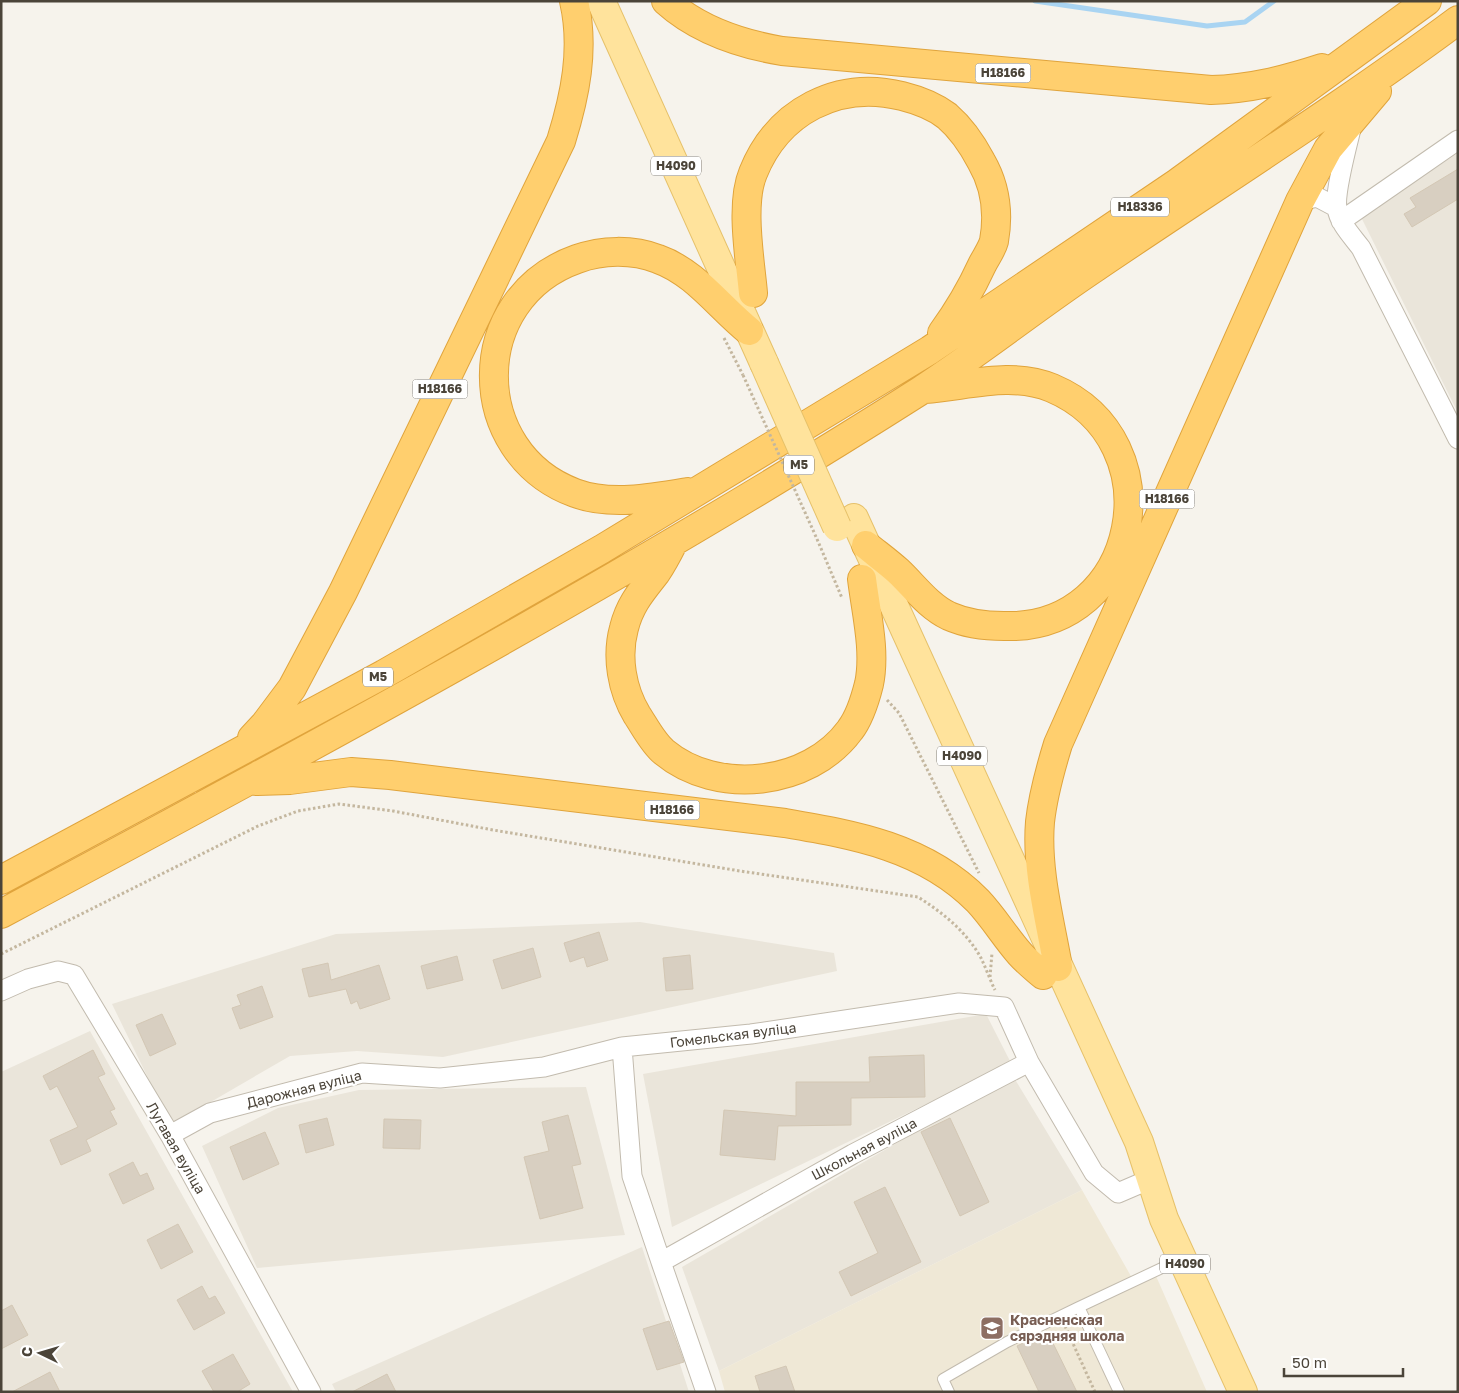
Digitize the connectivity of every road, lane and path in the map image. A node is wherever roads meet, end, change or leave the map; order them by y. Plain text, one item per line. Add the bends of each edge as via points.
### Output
1 (574, 1) edge
2 (601, 1) edge
3 (620, 1) edge
4 (666, 1) edge
5 (1427, 1) edge
6 (1458, 20) edge
7 (1347, 60) junction
8 (1398, 64) junction
9 (1355, 115) junction
10 (1458, 140) edge
11 (1300, 201) junction
12 (1339, 214) junction
13 (753, 293) junction
14 (749, 331) junction
15 (722, 335) dead end
16 (930, 350) junction
17 (762, 364) junction
18 (923, 389) junction
19 (1458, 439) edge
20 (702, 490) junction
21 (836, 528) junction
22 (675, 540) junction
23 (866, 545) junction
24 (862, 579) junction
25 (882, 695) dead end
26 (237, 753) junction
27 (251, 782) junction
28 (1, 880) edge
29 (982, 880) dead end
30 (1, 914) edge
31 (992, 951) dead end
32 (1, 954) edge
33 (1050, 971) junction
34 (989, 980) junction
35 (1, 991) edge
36 (1004, 1008) junction
37 (622, 1047) junction
38 (1029, 1062) junction
39 (170, 1135) junction
40 (1139, 1184) junction
41 (1164, 1220) junction
42 (1182, 1259) junction
43 (660, 1262) junction
44 (1079, 1306) junction
45 (1060, 1316) junction
46 (311, 1392) edge
47 (706, 1392) edge
48 (949, 1392) edge
49 (1095, 1392) edge
50 (1119, 1392) edge
51 (1243, 1392) edge

1 - 26 highway, Н18166 via 578,73 561,142 343,592 297,679 265,724
2 - 14 main road, Н4090
3 - 13 main road, Н4090
4 - 7 highway, Н18166 via 710,30 758,47 1180,89 1241,90 1280,82
5 - 7 highway, Н18336
6 - 8 highway, Н18336
7 - 16 highway, Н18336 via 1177,183
8 - 9 highway, Н18166
8 - 18 highway, Н18336 via 1095,268
9 - 11 highway, Н18166 via 1328,149
9 - 12 street via 1344,154
10 - 12 street
11 - 12 street via 1317,197
11 - 33 highway, Н18166 via 1058,744 1046,784 1040,824
12 - 19 street via 1361,248
13 - 16 highway via 746,214 752,174 767,145 786,122 832,96 858,91 891,93 921,101 946,116 971,141 990,176 996,208 994,242 964,304
13 - 17 main road, Н4090
14 - 17 main road, Н4090
14 - 20 highway via 725,312 691,276 658,258 623,251 590,255 556,267 528,288 505,321 494,363 496,401 511,440 528,463 550,481 576,494 607,499
15 - 17 path
16 - 20 highway, М5
17 - 21 main road, Н4090, bridge
17 - 21 path, bridge
18 - 22 highway, М5
18 - 23 highway, Н18166 via 984,380 1013,380 1051,388 1083,405 1108,432 1122,462 1130,494 1128,527 1114,564 1090,598 1056,619 1019,627 979,625 948,616
20 - 26 highway, М5 via 384,674
21 - 23 main road, Н4090
21 - 24 main road, Н4090
22 - 24 highway via 636,597 624,628 621,667 629,701 663,751 694,770 728,780 772,778 805,766 834,747 850,730 860,713 869,682 871,655
22 - 27 highway, М5
23 - 33 main road, Н4090
24 - 33 main road, Н4090
25 - 29 path via 899,713
26 - 28 highway, М5
27 - 30 highway, М5
27 - 33 highway, Н18166 via 351,772 390,775 784,823 850,834 913,854 943,872 976,899 1021,956
31 - 34 path
32 - 34 path via 258,826 298,811 339,804 730,870 918,897 963,932 981,958
33 - 40 main road, Н4090
33 - 41 main road, Н4090 via 1139,1142
34 - 36 path
35 - 39 street, Лугавая вуліца via 58,971 74,975
36 - 37 street, Гомельская вуліца via 959,1003 751,1034
36 - 38 street
37 - 39 street, Дарожная вуліца via 544,1067 440,1078 362,1073 210,1113
37 - 43 street via 632,1176
38 - 40 street via 1094,1173 1118,1193
38 - 43 street, Школьная вуліца via 853,1154
39 - 46 street, Лугавая вуліца
40 - 41 main road, Н4090
41 - 42 main road, Н4090
42 - 44 lane
42 - 51 main road, Н4090
43 - 47 street
44 - 45 lane
44 - 50 lane
45 - 48 lane via 943,1379
45 - 49 path

